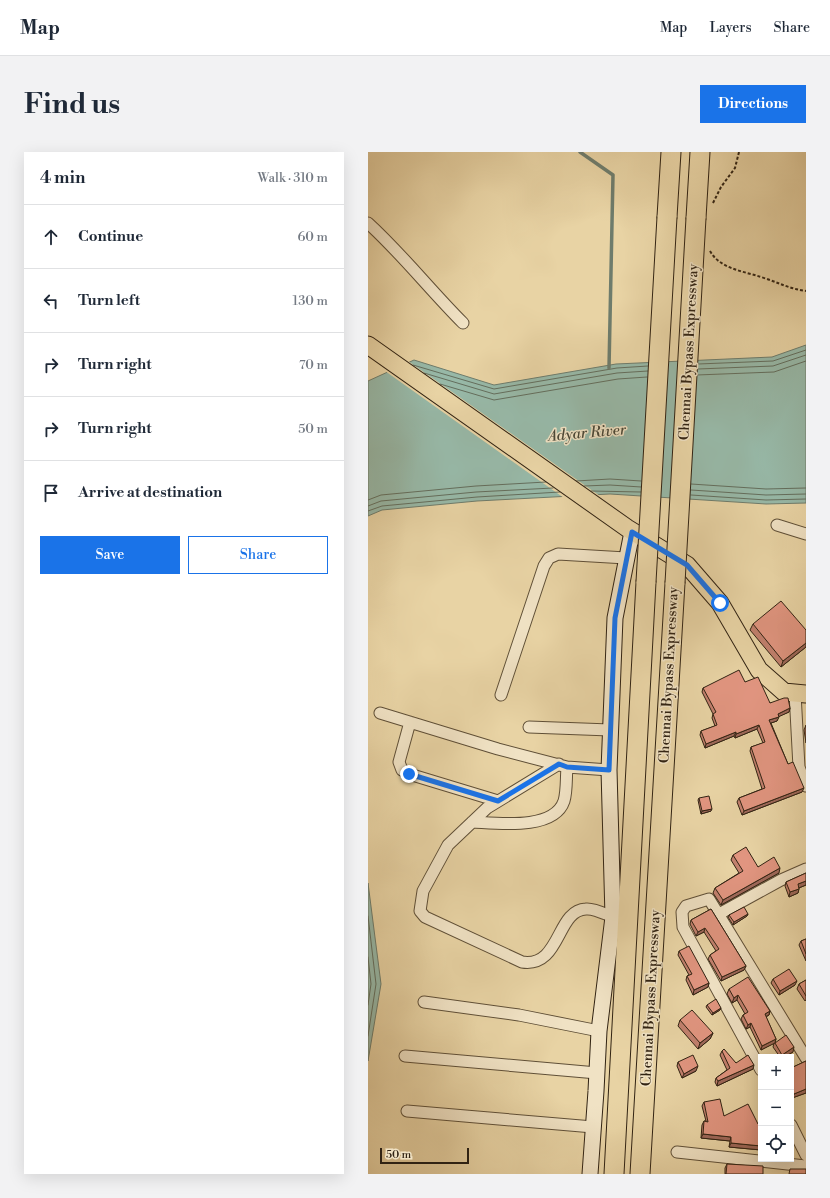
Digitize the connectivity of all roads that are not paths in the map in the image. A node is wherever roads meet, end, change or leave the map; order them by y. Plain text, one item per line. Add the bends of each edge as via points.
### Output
1 (671, 152) edge
2 (700, 152) edge
3 (368, 223) edge
4 (463, 323) dead end
5 (368, 345) edge
6 (778, 525) dead end
7 (630, 530) junction
8 (806, 534) edge
9 (626, 558) junction
10 (801, 693) edge
11 (501, 695) dead end
12 (380, 713) dead end
13 (410, 722) junction
14 (529, 727) dead end
15 (610, 730) junction
16 (563, 766) junction
17 (803, 766) edge
18 (609, 770) junction
19 (806, 786) edge
20 (498, 801) junction
21 (472, 822) junction
22 (806, 869) edge
23 (719, 914) junction
24 (613, 917) junction
25 (424, 1002) dead end
26 (599, 1031) junction
27 (405, 1056) dead end
28 (806, 1058) edge
29 (758, 1064) edge
30 (597, 1073) junction
31 (407, 1111) dead end
32 (792, 1126) edge
33 (594, 1127) junction
34 (677, 1152) dead end
35 (806, 1155) edge
36 (806, 1166) edge
37 (590, 1174) edge
38 (614, 1174) edge
39 (640, 1174) edge

1 - 38 highway, Chennai Bypass Expressway, bridge
2 - 39 highway, Chennai Bypass Expressway, bridge via 703,214 675,583
3 - 4 street via 389,242
5 - 7 main road
6 - 8 street
7 - 9 street
7 - 10 main road via 687,565 720,603 759,670 784,692
9 - 11 street via 558,554 549,558 544,566
9 - 15 street via 615,618
10 - 17 street
12 - 13 street
13 - 16 street
13 - 20 street via 400,762 402,770
14 - 15 street
15 - 18 street
16 - 18 street
16 - 20 street
16 - 21 street via 564,801 553,815 521,824
17 - 19 street
18 - 24 street
20 - 21 street
21 - 24 street via 448,845 423,891 420,912 425,917 522,962 532,964 543,959 573,914 588,908
22 - 23 street
23 - 28 street
23 - 29 street via 709,899 686,906 682,912 683,927
24 - 26 street
25 - 26 street via 519,1015
26 - 30 street
27 - 30 street
30 - 33 street
31 - 33 street
32 - 35 street
33 - 37 street
34 - 36 street

